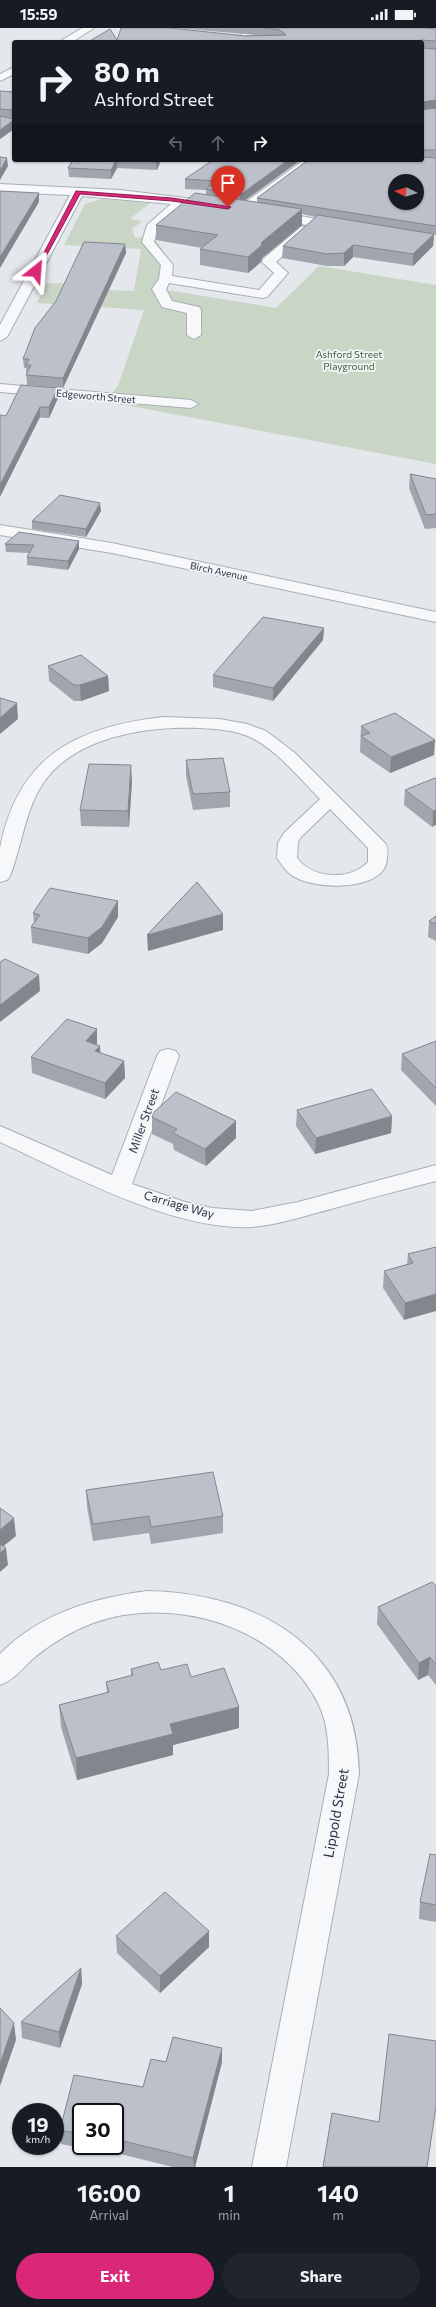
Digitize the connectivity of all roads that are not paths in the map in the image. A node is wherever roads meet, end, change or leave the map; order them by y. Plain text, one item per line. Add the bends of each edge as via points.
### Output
1 (89, 28) edge
2 (257, 28) edge
3 (224, 38) edge
4 (68, 40) edge
5 (233, 40) edge
6 (239, 40) edge
7 (12, 71) edge
8 (0, 78) edge
9 (308, 162) edge
10 (0, 188) edge
11 (78, 192) junction
12 (181, 201) junction
13 (244, 210) junction
14 (314, 223) junction
15 (351, 228) edge
16 (165, 279) junction
17 (194, 335) dead end
18 (0, 337) edge
19 (0, 388) edge
20 (191, 404) dead end
21 (0, 530) edge
22 (436, 617) edge
23 (331, 799) junction
24 (0, 876) edge
25 (168, 1056) dead end
26 (0, 1133) edge
27 (436, 1172) edge
28 (120, 1186) junction
29 (0, 1673) edge
30 (269, 2167) edge

1 - 4 street
2 - 6 street
3 - 5 street
7 - 8 street
9 - 13 street
10 - 11 street
11 - 12 street
11 - 18 street
12 - 13 street
12 - 16 street via 151,228 148,242 167,265
13 - 14 street
14 - 15 street
14 - 16 street via 268,262 282,273 262,294
16 - 17 street via 159,289 168,304 194,310
19 - 20 street, Edgeworth Street
21 - 22 street, Birch Avenue via 112,548
23 - 23 street via 289,842 288,861 295,869 318,879 333,881 361,877 379,864 381,855 378,847
23 - 24 street via 279,748 258,734 224,724 188,722 152,723 117,729 86,740 40,773 29,794
25 - 28 street, Miller Street
26 - 28 street, Carriage Way
27 - 28 street, Carriage Way via 299,1210 243,1219 211,1216 163,1203
29 - 30 street, Lippold Street via 15,1656 38,1638 69,1621 116,1606 174,1602 202,1606 229,1614 254,1624 278,1638 299,1656 330,1698 339,1722 344,1748 344,1774

